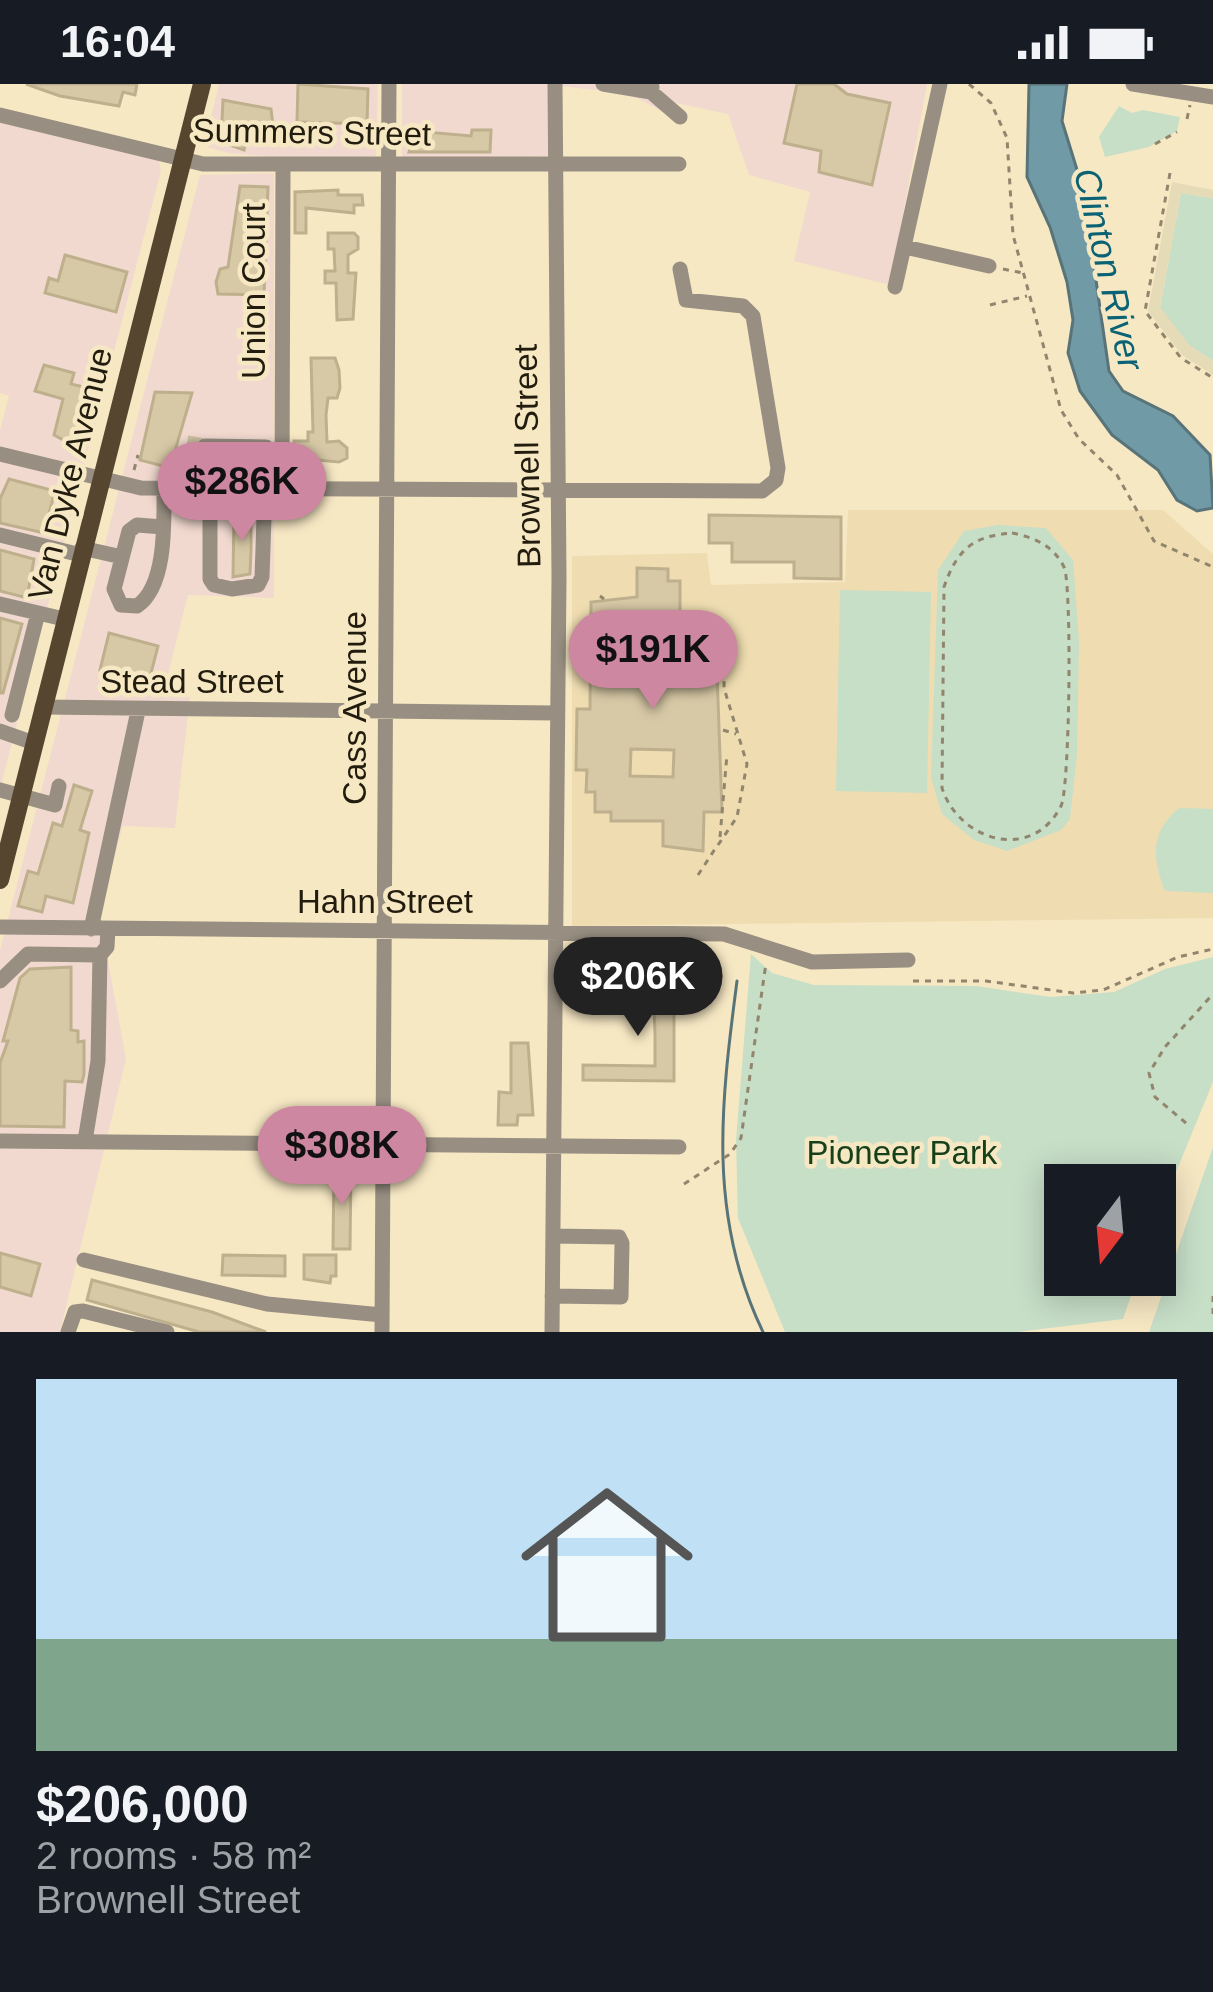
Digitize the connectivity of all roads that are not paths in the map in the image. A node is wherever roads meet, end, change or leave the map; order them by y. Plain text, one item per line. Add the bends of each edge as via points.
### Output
1 (202, 84) edge
2 (389, 84) edge
3 (555, 84) edge
4 (603, 84) edge
5 (940, 84) edge
6 (1133, 84) edge
7 (652, 88) edge
8 (1213, 97) edge
9 (0, 115) edge
10 (680, 118) dead end
11 (182, 160) junction
12 (679, 164) dead end
13 (283, 165) junction
14 (390, 165) junction
15 (556, 165) junction
16 (904, 248) junction
17 (989, 266) road end
18 (680, 269) dead end
19 (896, 287) dead end
20 (205, 446) tunnel mouth
21 (266, 447) dead end
22 (0, 454) edge
23 (99, 481) junction
24 (164, 488) junction
25 (210, 488) junction
26 (273, 489) junction
27 (386, 490) junction
28 (556, 491) junction
29 (164, 527) junction
30 (0, 535) edge
31 (81, 552) junction
32 (122, 557) junction
33 (0, 604) edge
34 (38, 613) junction
35 (64, 619) junction
36 (138, 711) junction
37 (384, 712) junction
38 (6, 713) edge
39 (557, 713) junction
40 (41, 714) junction
41 (0, 730) edge
42 (34, 743) junction
43 (59, 787) dead end
44 (0, 790) edge
45 (20, 797) junction
46 (7, 818) edge
47 (0, 880) edge
48 (0, 927) edge
49 (99, 929) junction
50 (383, 931) junction
51 (555, 933) junction
52 (100, 955) junction
53 (908, 960) dead end
54 (1, 984) edge
55 (0, 1141) edge
56 (85, 1141) junction
57 (380, 1143) junction
58 (554, 1145) junction
59 (679, 1147) dead end
60 (553, 1236) junction
61 (84, 1260) dead end
62 (552, 1296) junction
63 (382, 1323) edge
64 (68, 1332) edge
65 (166, 1332) edge
66 (552, 1332) edge

1 - 11 main road, Van Dyke Avenue
2 - 14 street, Cass Avenue
3 - 15 street, Brownell Street
4 - 7 street
5 - 16 street
6 - 8 street
7 - 10 street
9 - 11 street, Summers Street
11 - 13 street, Summers Street
11 - 23 main road, Van Dyke Avenue
12 - 15 street, Summers Street
13 - 14 street, Summers Street
13 - 26 street, Union Court
14 - 15 street, Summers Street
14 - 27 street, Cass Avenue
15 - 28 street, Brownell Street
16 - 17 street
16 - 19 street
18 - 28 street via 686,300 743,306 753,316 776,480 752,492
20 - 21 street
22 - 23 street
23 - 24 street
23 - 31 main road, Van Dyke Avenue
24 - 25 street
24 - 29 street
25 - 26 street
25 - 26 street, Union Court via 210,579 232,589 257,585
26 - 27 street
27 - 28 street
27 - 37 street, Cass Avenue
28 - 39 street, Brownell Street
29 - 32 street via 133,526
29 - 32 street via 148,597 137,606 113,595
30 - 31 street
31 - 32 street
31 - 35 main road, Van Dyke Avenue
33 - 34 street
34 - 35 street
34 - 38 street
35 - 40 main road, Van Dyke Avenue
36 - 37 street, Stead Street
36 - 40 street, Stead Street
36 - 49 street
37 - 39 street, Stead Street
37 - 50 street, Cass Avenue
38 - 40 street, Stead Street
39 - 51 street, Brownell Street
40 - 42 main road, Van Dyke Avenue
41 - 42 street
42 - 45 main road, Van Dyke Avenue
43 - 45 street via 55,805
44 - 45 street
45 - 46 main road, Van Dyke Avenue
46 - 47 main road, Van Dyke Avenue
48 - 49 street, Hahn Street
49 - 50 street, Hahn Street
49 - 52 street via 106,947
50 - 51 street, Hahn Street
50 - 57 street, Cass Avenue
51 - 53 street, Hahn Street via 724,934 812,962
51 - 58 street, Brownell Street
52 - 54 street via 28,954
52 - 56 street via 98,1061
55 - 56 street
56 - 57 street
57 - 58 street
57 - 63 street, Cass Avenue
58 - 59 street
58 - 60 street, Brownell Street
60 - 62 street, Brownell Street
60 - 62 street via 622,1243 621,1297
61 - 63 street
62 - 66 street, Brownell Street
64 - 65 street via 83,1311

